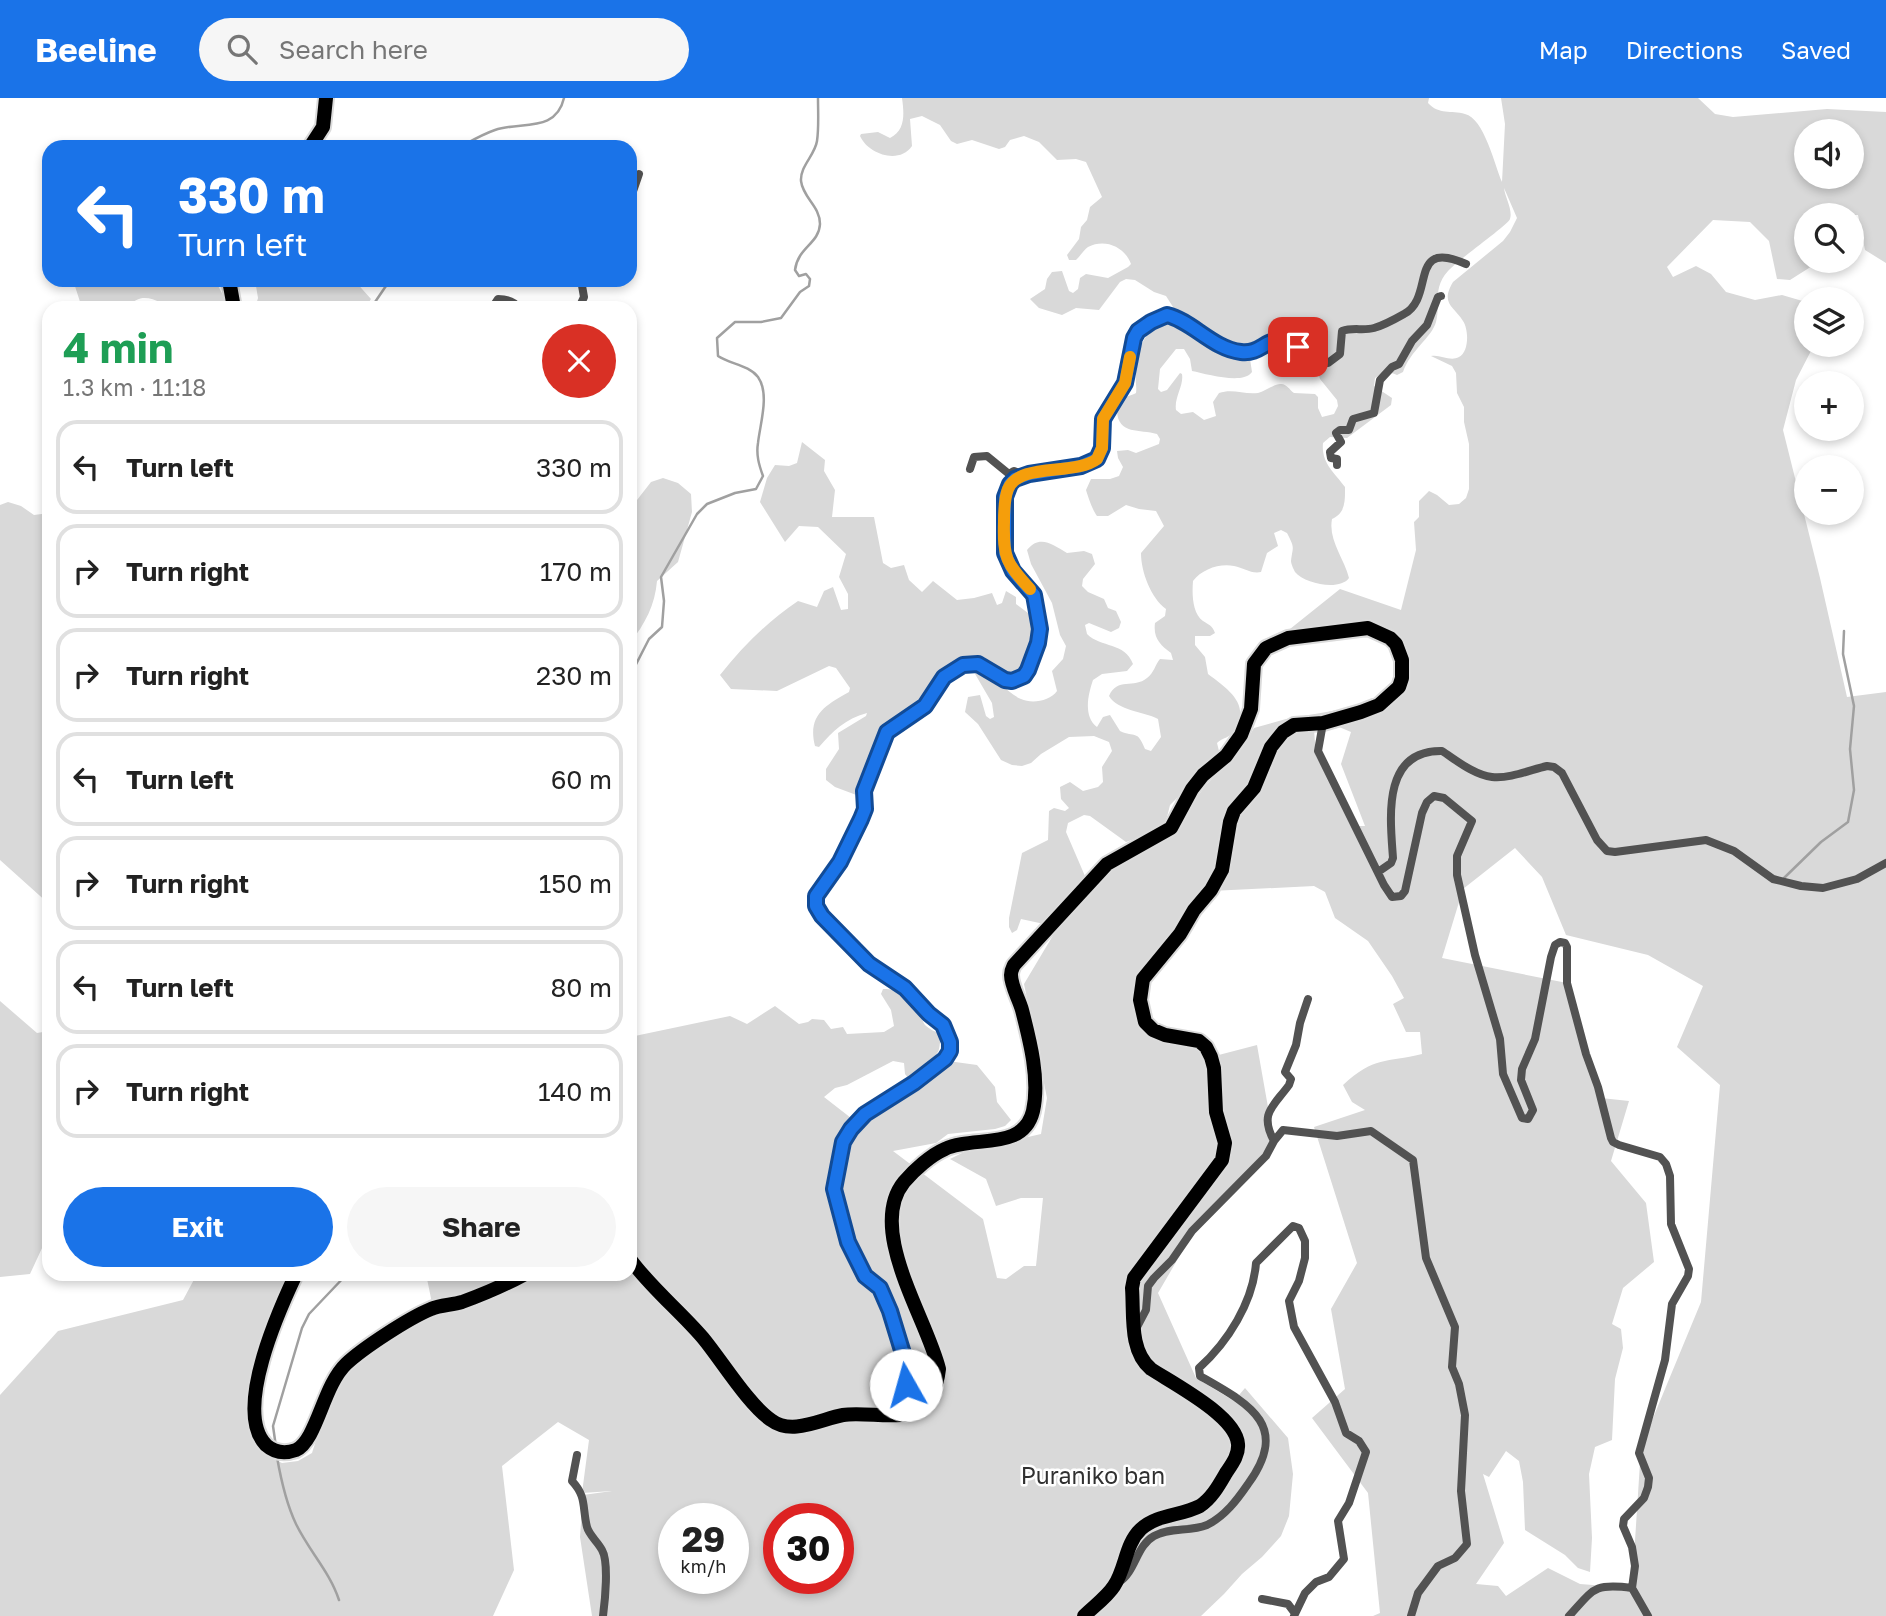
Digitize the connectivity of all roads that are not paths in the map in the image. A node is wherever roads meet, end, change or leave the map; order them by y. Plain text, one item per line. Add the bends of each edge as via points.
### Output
1 (326, 98) edge
2 (315, 140) edge
3 (639, 174) dead end
4 (637, 180) edge
5 (1466, 264) dead end
6 (1441, 296) dead end
7 (1337, 465) dead end
8 (970, 469) dead end
9 (1025, 475) junction
10 (1323, 723) junction
11 (1886, 863) edge
12 (1378, 872) junction
13 (1308, 999) dead end
14 (1274, 1141) junction
15 (637, 1267) edge
16 (293, 1281) edge
17 (512, 1281) edge
18 (1135, 1331) junction
19 (889, 1414) junction
20 (577, 1455) dead end
21 (1114, 1586) junction
22 (1632, 1588) junction
23 (1262, 1599) dead end
24 (1294, 1614) edge
25 (603, 1616) edge
26 (1084, 1616) edge
27 (1411, 1616) edge
28 (1569, 1616) edge
29 (1648, 1616) edge

1 - 2 highway via 323,127
3 - 4 street
5 - 9 street via 1439,256 1429,262 1419,295 1407,313 1375,328 1342,331 1340,354 1328,363 1283,340 1238,352 1172,316 1156,318 1134,338 1125,383 1103,419 1097,459
6 - 7 street via 1399,364 1380,380 1374,413 1353,419 1349,430 1336,433 1341,442 1330,452
8 - 9 street via 974,457 987,456 1009,474
9 - 19 street via 1013,482 1005,497 1004,544 1013,571 1035,598 1040,633 1028,670 1012,681 978,664 963,665 944,677 925,706 887,732 864,791 861,819 840,862 816,896 822,916 869,964 905,988 943,1025 950,1042 945,1059 865,1114 851,1129 843,1142 834,1189 848,1242 865,1276 885,1298 905,1360 902,1401
10 - 12 street via 1318,751
10 - 18 highway via 1294,725 1271,747 1254,788 1234,811 1222,870 1180,934 1143,979 1141,1010 1153,1030 1199,1041 1206,1047 1214,1068 1216,1112 1225,1143 1222,1160 1134,1278
10 - 19 highway via 1380,705 1399,687 1402,660 1390,638 1368,628 1288,638 1266,648 1254,664 1251,709 1241,735 1192,789 1171,828 1107,864 1014,965 1011,978 1023,1011 1034,1076 1032,1113 1009,1137 946,1148 916,1170 894,1196 892,1233 939,1369 938,1382 923,1405 906,1414
11 - 12 street via 1857,879 1824,888 1773,879 1734,851 1706,839 1607,851 1562,773 1554,767 1492,777 1434,751 1415,756 1401,768 1390,814 1393,858
12 - 22 street via 1392,897 1401,896 1422,813 1434,796 1444,798 1471,819 1457,856 1457,875 1500,1039 1503,1074 1520,1114 1525,1119 1532,1115 1522,1069 1535,1040 1550,957 1555,945 1565,943 1567,983 1613,1143 1660,1157 1667,1164 1671,1224 1689,1269 1672,1304 1665,1360 1639,1452 1648,1487 1624,1519 1632,1547
13 - 14 street via 1285,1072 1291,1079 1289,1085 1266,1117
14 - 18 street via 1266,1156 1192,1231 1148,1286 1146,1310
14 - 27 street via 1283,1130 1338,1136 1371,1131 1413,1160 1426,1258 1455,1327 1452,1367 1465,1415 1461,1491 1467,1544 1455,1558 1438,1566 1418,1593
15 - 19 highway via 770,1420 789,1426 809,1425 843,1415
16 - 17 highway via 276,1318 255,1396 262,1440 276,1452 295,1450 309,1438 333,1380 361,1353 433,1308 459,1303
18 - 21 highway via 1144,1363 1219,1414 1232,1427 1239,1446 1203,1504 1149,1522 1132,1539
20 - 25 street via 572,1481 584,1499 588,1530 605,1558
21 - 24 street via 1152,1537 1207,1525 1231,1508 1261,1467 1267,1449 1263,1426 1251,1407 1200,1376 1199,1368 1214,1355 1237,1320 1255,1282 1256,1263 1293,1226 1305,1241 1299,1281 1289,1301 1294,1327 1335,1402 1346,1433 1366,1452 1338,1521 1344,1559 1329,1577 1305,1593
21 - 26 highway
22 - 28 street via 1606,1584 1591,1592
22 - 29 street
23 - 24 street via 1288,1604

